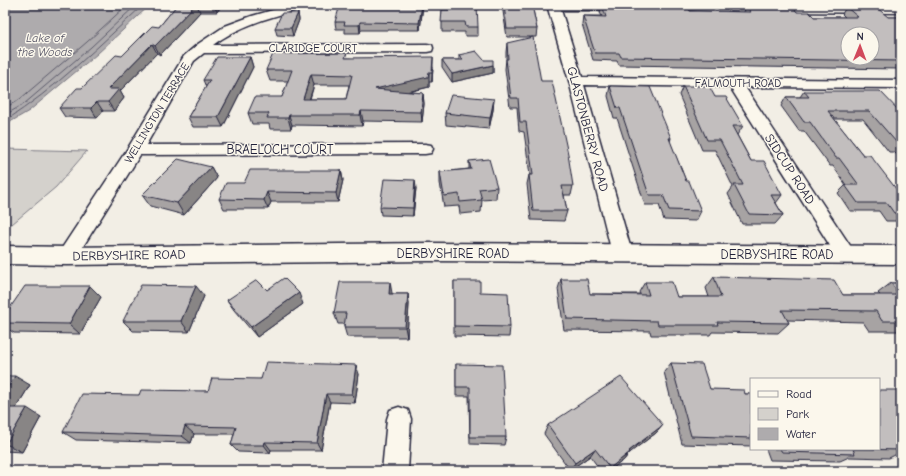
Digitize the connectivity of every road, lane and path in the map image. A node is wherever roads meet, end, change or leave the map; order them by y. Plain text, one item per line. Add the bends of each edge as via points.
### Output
1 (304, 5) edge
2 (553, 6) edge
3 (901, 9) edge
4 (427, 48) dead end
5 (200, 49) junction
6 (576, 81) junction
7 (735, 83) junction
8 (899, 86) edge
9 (425, 149) dead end
10 (135, 150) junction
11 (622, 253) junction
12 (5, 255) edge
13 (846, 255) junction
14 (901, 255) edge
15 (67, 256) junction
16 (399, 420) dead end
17 (395, 471) edge

1 - 5 street, WELLINGTON TERRACE via 241,22 219,34
2 - 3 street
2 - 6 street, GLASTONBERRY ROAD
4 - 5 street, CLARIDGE COURT
5 - 10 street, WELLINGTON TERRACE via 189,59
6 - 7 street, FALMOUTH ROAD
6 - 11 street, GLASTONBERRY ROAD
7 - 8 street, FALMOUTH ROAD
7 - 13 street, SIDCUP ROAD
9 - 10 street, BRAELOCH COURT
10 - 15 street, WELLINGTON TERRACE
11 - 13 street, DERBYSHIRE ROAD
11 - 15 street, DERBYSHIRE ROAD via 421,252
12 - 15 street, DERBYSHIRE ROAD
13 - 14 street, DERBYSHIRE ROAD
16 - 17 street

